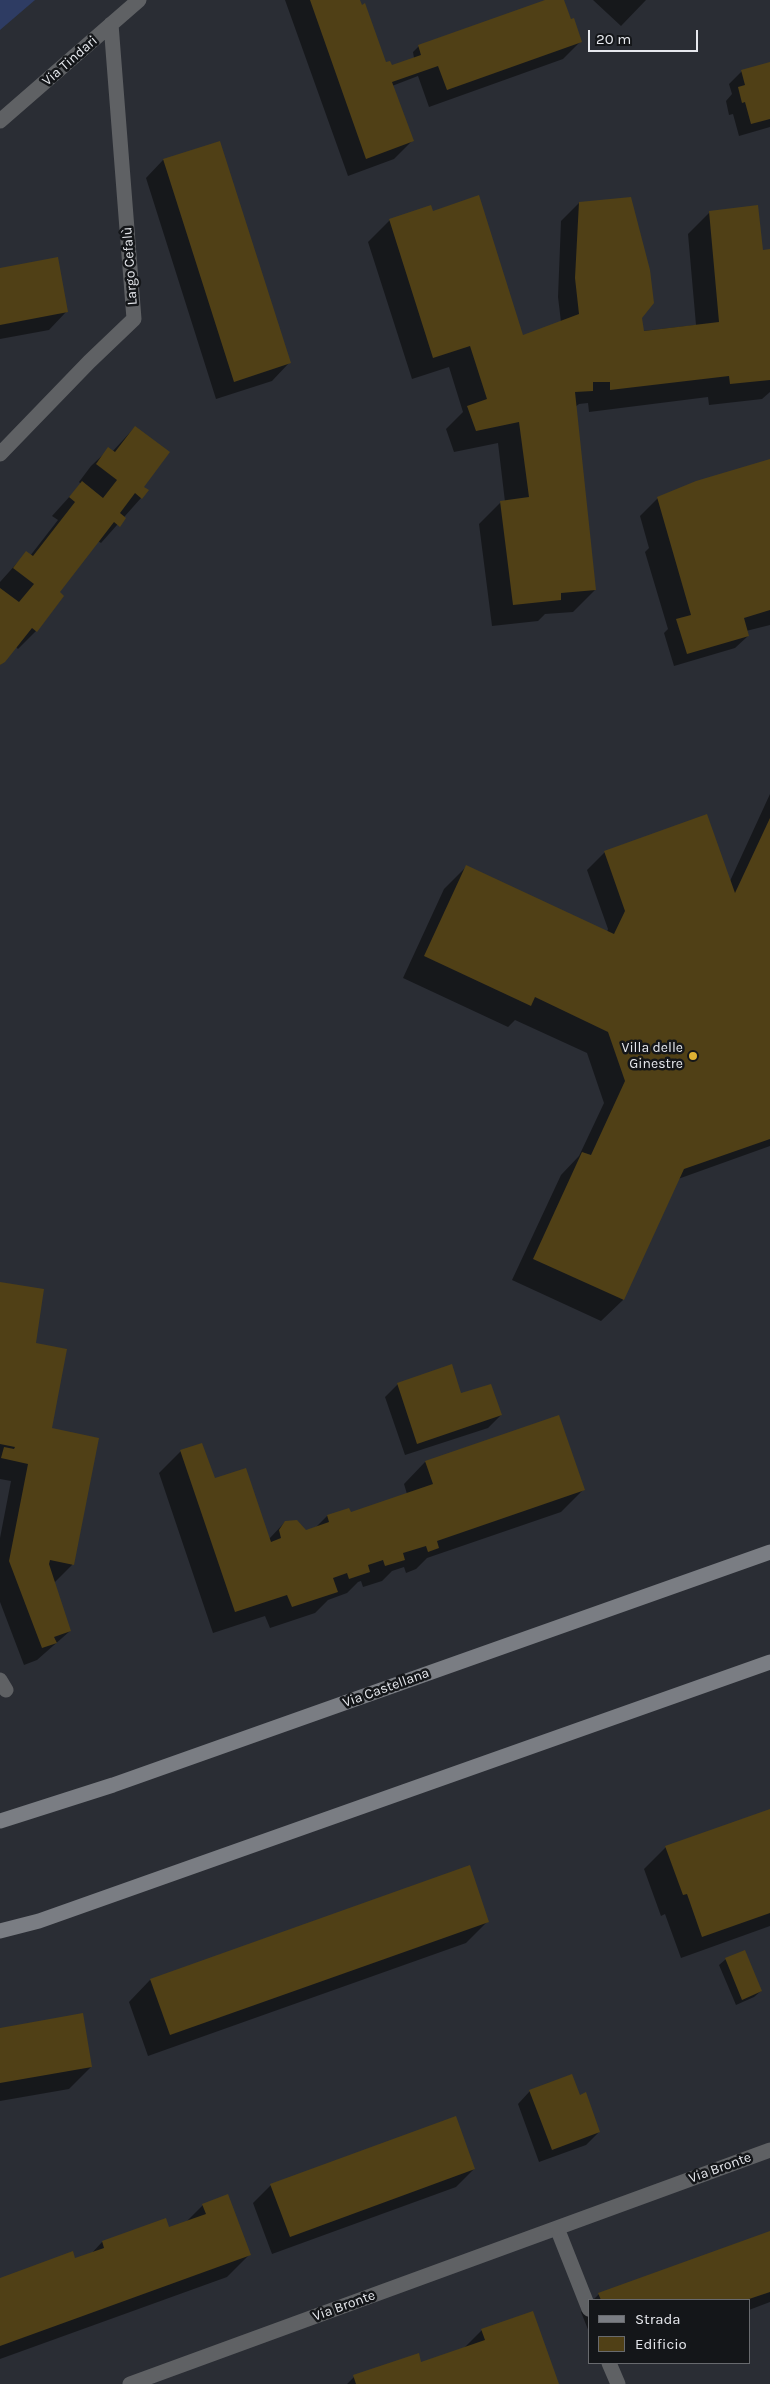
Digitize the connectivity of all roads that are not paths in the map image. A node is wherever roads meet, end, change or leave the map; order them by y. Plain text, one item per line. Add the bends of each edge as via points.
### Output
1 (139, 0) edge
2 (111, 24) junction
3 (0, 121) edge
4 (0, 454) edge
5 (770, 1552) edge
6 (770, 1662) edge
7 (0, 1821) edge
8 (0, 1931) edge
9 (770, 2150) edge
10 (558, 2228) junction
11 (588, 2306) edge
12 (609, 2364) edge
13 (130, 2384) edge
14 (618, 2384) edge

1 - 2 street, Via Tindari
2 - 3 street, Via Tindari
2 - 4 street, Largo Cefalù via 134,320
5 - 7 main road, Via Castellana via 113,1785
6 - 8 main road via 39,1921
9 - 10 street, Via Bronte
10 - 11 street
10 - 13 street, Via Bronte
12 - 14 street

